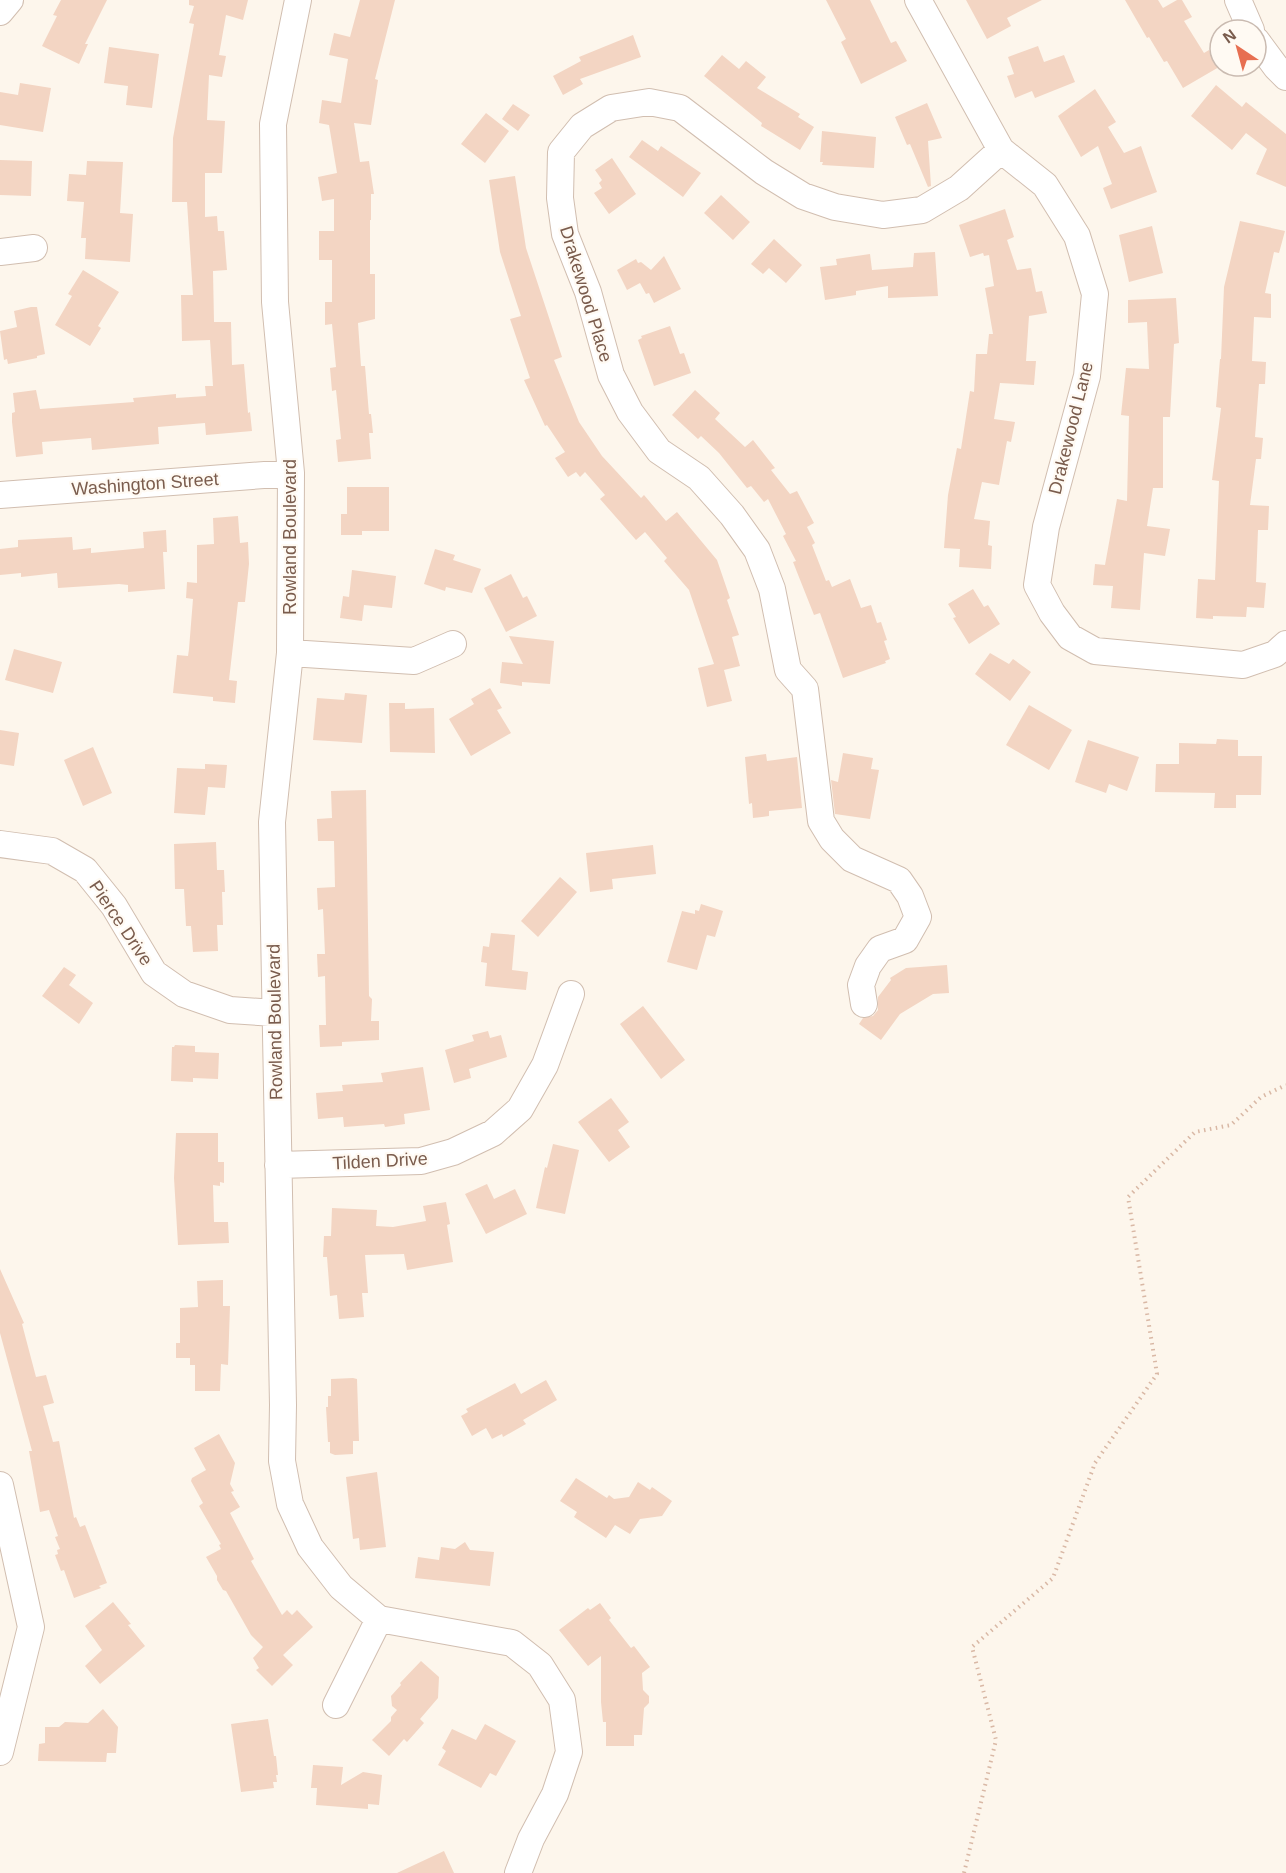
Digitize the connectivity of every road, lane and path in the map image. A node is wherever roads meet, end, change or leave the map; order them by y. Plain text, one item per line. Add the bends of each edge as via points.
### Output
1 (10, 0) edge
2 (298, 0) edge
3 (918, 0) edge
4 (1238, 0) edge
5 (0, 12) edge
6 (1246, 18) edge
7 (1268, 56) edge
8 (1286, 77) edge
9 (1001, 150) junction
10 (34, 248) dead end
11 (0, 252) edge
12 (291, 472) junction
13 (0, 495) edge
14 (453, 644) dead end
15 (1286, 644) edge
16 (290, 653) junction
17 (0, 844) edge
18 (571, 994) dead end
19 (864, 1004) dead end
20 (275, 1013) junction
21 (1286, 1085) edge
22 (278, 1165) junction
23 (0, 1485) edge
24 (379, 1619) junction
25 (336, 1705) dead end
26 (0, 1752) edge
27 (518, 1873) edge
28 (963, 1873) edge

1 - 5 street
2 - 12 street, Rowland Boulevard via 273,124 275,302
3 - 9 street, Drakewood Lane
4 - 6 street
7 - 8 street
9 - 15 street, Drakewood Lane via 1045,185 1077,236 1095,294 1087,376 1046,527 1037,585 1052,613 1070,637 1095,651 1243,665 1275,654
9 - 19 street, Drakewood Place via 959,188 922,210 883,215 835,207 803,196 764,172 680,108 649,102 611,108 582,126 561,152 560,198 565,234 588,291 611,375 630,412 659,451 699,478 757,550 772,589 788,670 805,689 821,820 832,839 852,859 899,880 918,917 905,940 880,949 868,966 861,985
10 - 11 street
12 - 13 street, Washington Street
12 - 16 street, Rowland Boulevard
14 - 16 street via 414,661
16 - 20 street, Rowland Boulevard via 272,822
17 - 20 street, Pierce Drive via 52,851 85,870 114,906 153,973 183,994 230,1010
18 - 22 street, Tilden Drive via 545,1065 520,1109 493,1133 453,1152 421,1161
20 - 22 street, Rowland Boulevard
21 - 28 path via 1261,1097 1231,1125 1195,1132 1128,1197 1156,1374 1095,1463 1053,1578 972,1647 996,1740
22 - 24 street, Rowland Boulevard via 282,1461 290,1504 310,1547 335,1580
23 - 26 street via 31,1627
24 - 25 street
24 - 27 street, Rowland Boulevard via 512,1643 540,1665 562,1700 569,1752 555,1794

